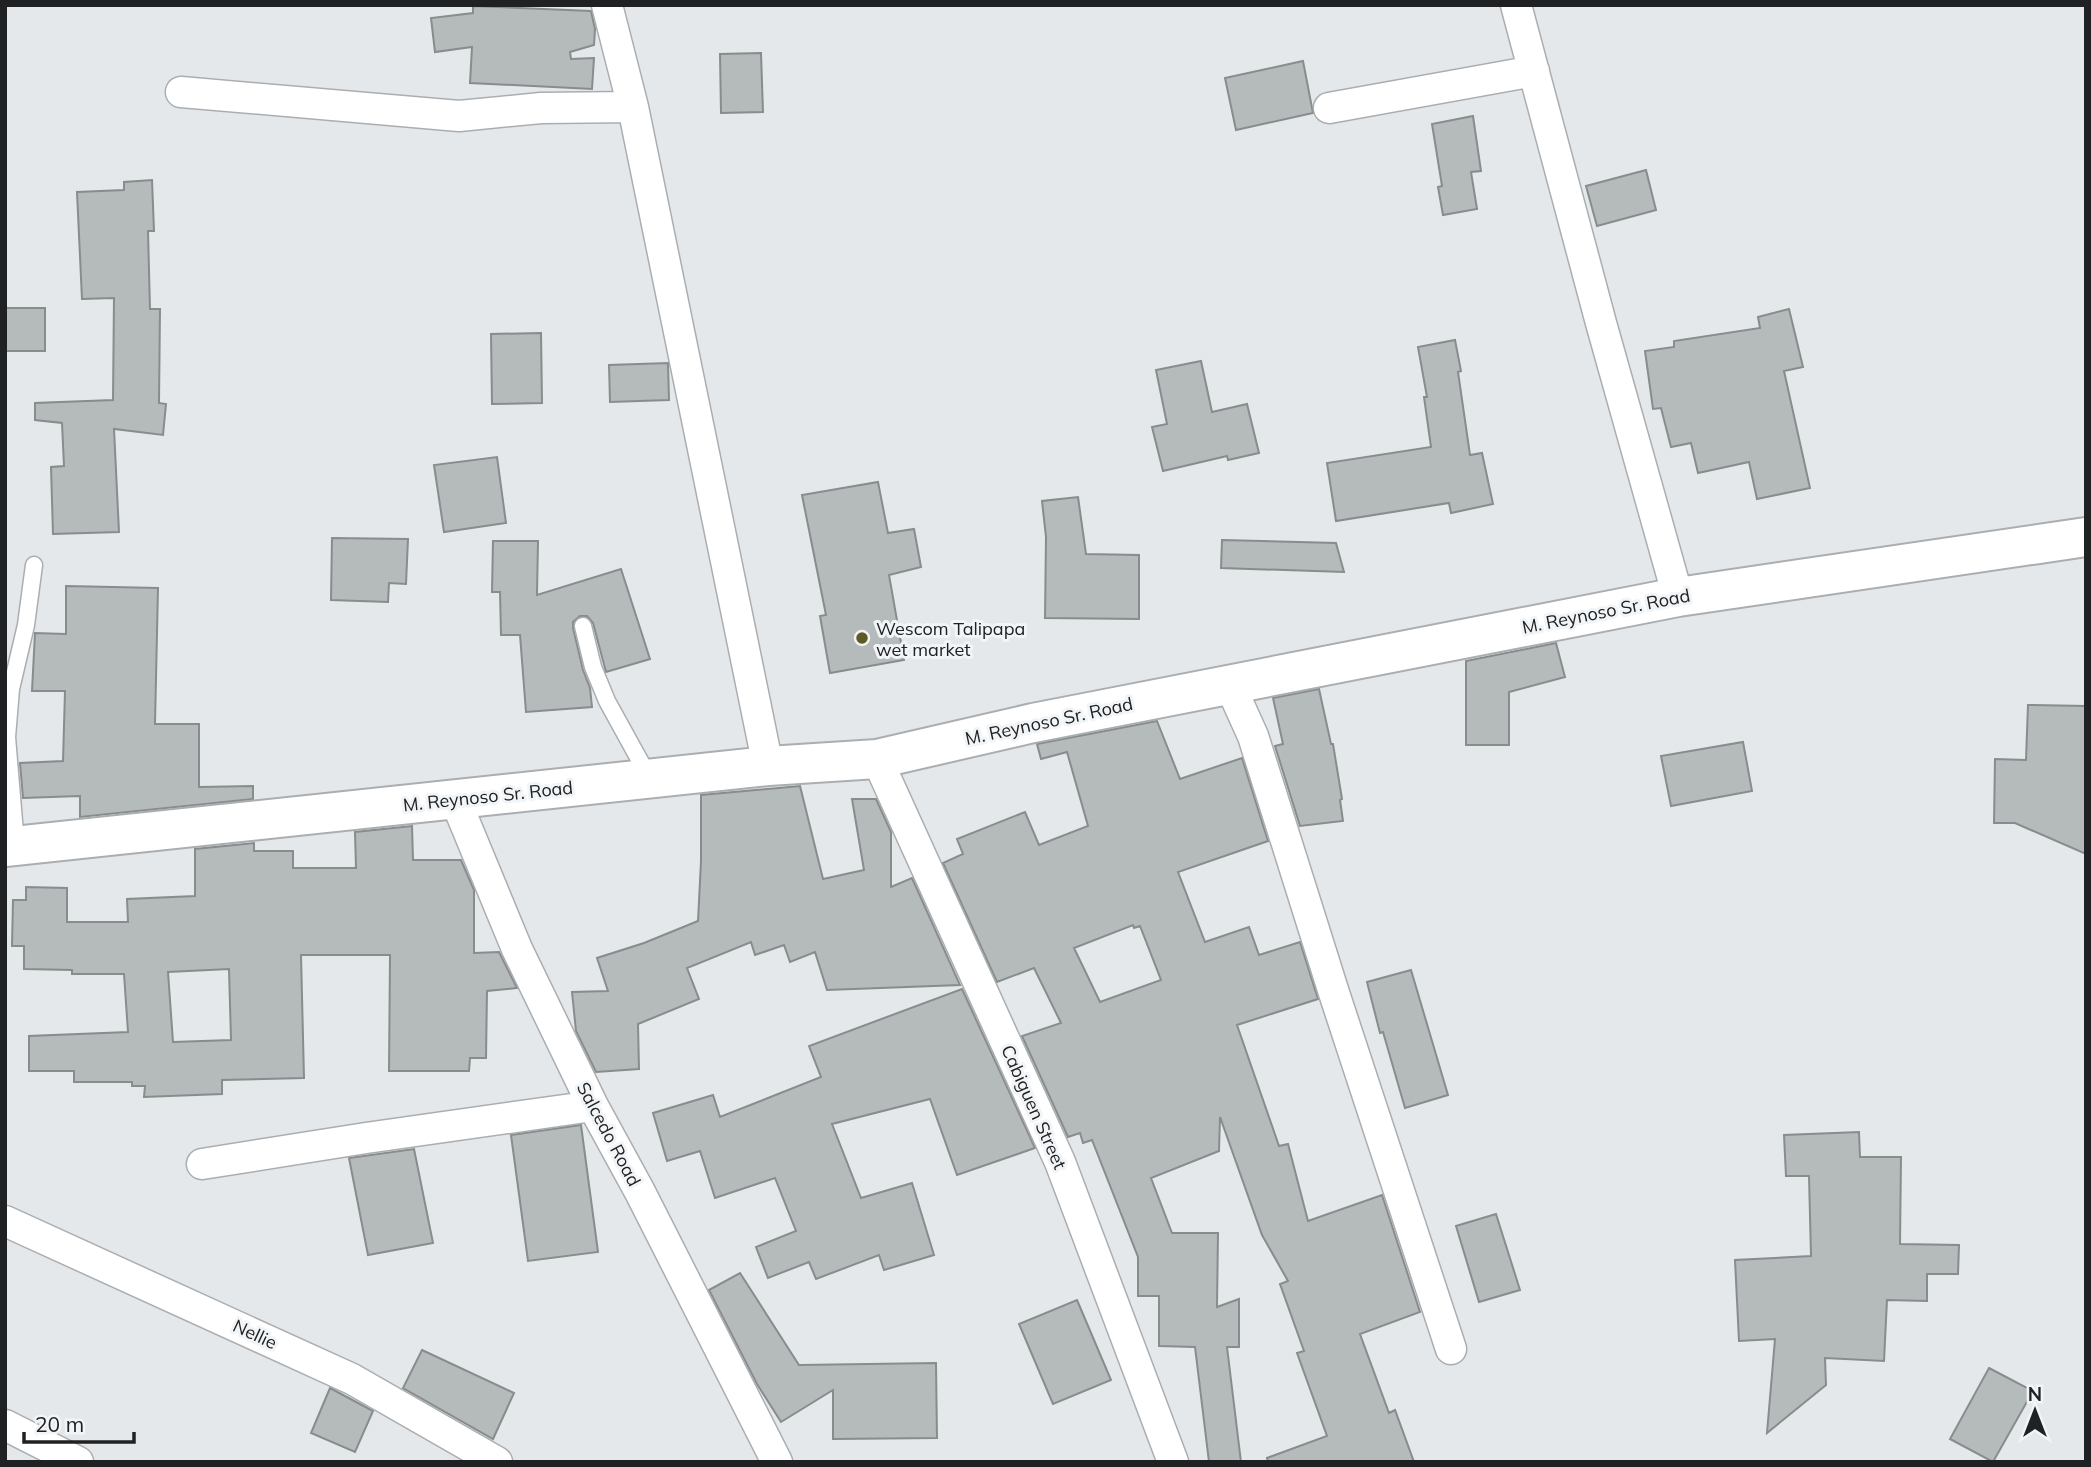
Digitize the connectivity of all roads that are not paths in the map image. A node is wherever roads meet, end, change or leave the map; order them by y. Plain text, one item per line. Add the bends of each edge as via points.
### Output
1 (607, 5) edge
2 (1516, 5) edge
3 (1534, 71) junction
4 (181, 93) dead end
5 (633, 107) junction
6 (1329, 108) dead end
7 (2086, 537) edge
8 (34, 565) dead end
9 (1678, 597) junction
10 (583, 626) dead end
11 (1229, 683) junction
12 (877, 759) junction
13 (768, 766) junction
14 (650, 779) junction
15 (455, 799) junction
16 (11, 846) edge
17 (593, 1106) junction
18 (202, 1164) dead end
19 (5, 1220) edge
20 (1451, 1349) dead end
21 (5, 1425) edge
22 (78, 1462) edge
23 (497, 1462) edge
24 (777, 1462) edge
25 (1174, 1462) edge

1 - 5 street
2 - 3 street
3 - 6 street
3 - 9 street
4 - 5 street via 459,116 541,108
5 - 13 street
7 - 9 street, M. Reynoso Sr. Road
8 - 16 lane via 7,737
9 - 11 street, M. Reynoso Sr. Road
10 - 14 lane via 607,701
11 - 12 street, M. Reynoso Sr. Road
11 - 20 street via 1253,736
12 - 13 street, M. Reynoso Sr. Road
12 - 25 street, Cabiguen Street via 1060,1162
13 - 14 street, M. Reynoso Sr. Road
14 - 15 street, M. Reynoso Sr. Road
15 - 16 street, M. Reynoso Sr. Road
15 - 17 street, Salcedo Road via 517,949
17 - 18 street
17 - 24 street, Salcedo Road
19 - 23 street, Nellie via 352,1378
21 - 22 street

